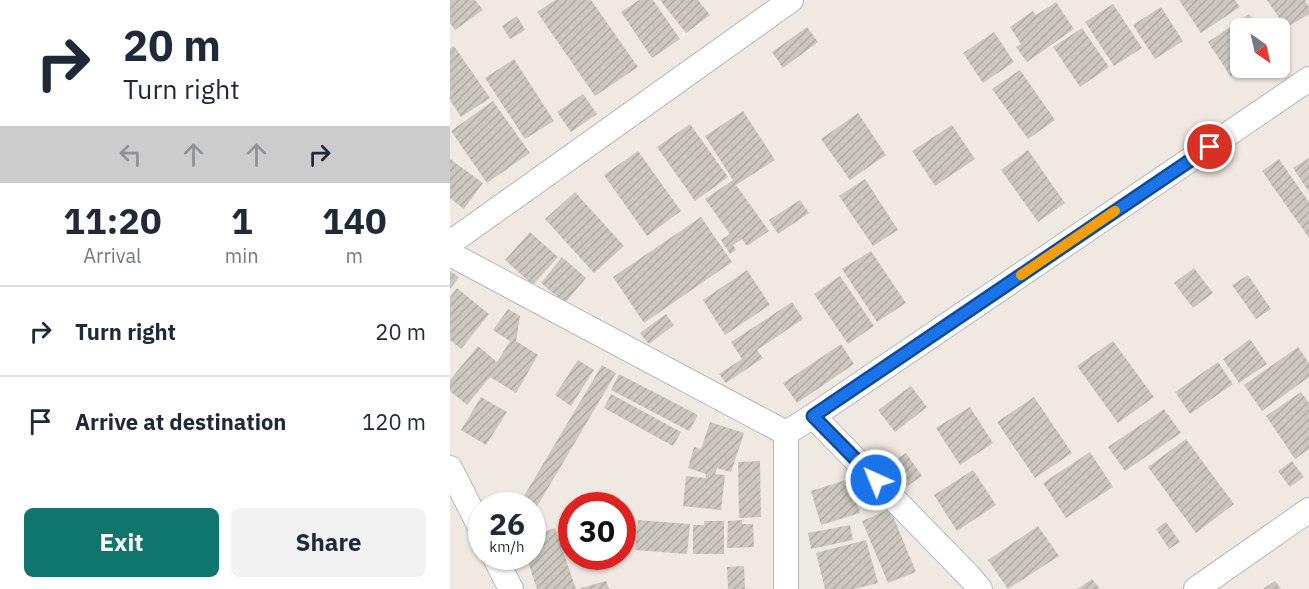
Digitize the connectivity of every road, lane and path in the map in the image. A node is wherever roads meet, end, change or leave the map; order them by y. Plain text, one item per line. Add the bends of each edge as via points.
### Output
1 (791, 0) edge
2 (1309, 79) edge
3 (450, 243) edge
4 (450, 254) edge
5 (813, 416) junction
6 (786, 433) junction
7 (450, 468) edge
8 (468, 503) edge
9 (1309, 510) edge
10 (501, 570) edge
11 (511, 589) edge
12 (786, 589) edge
13 (980, 589) edge
14 (1196, 589) edge

1 - 3 street
2 - 5 street
4 - 6 street
5 - 6 street
5 - 13 street
6 - 12 street
7 - 8 street
9 - 14 street
10 - 11 street

